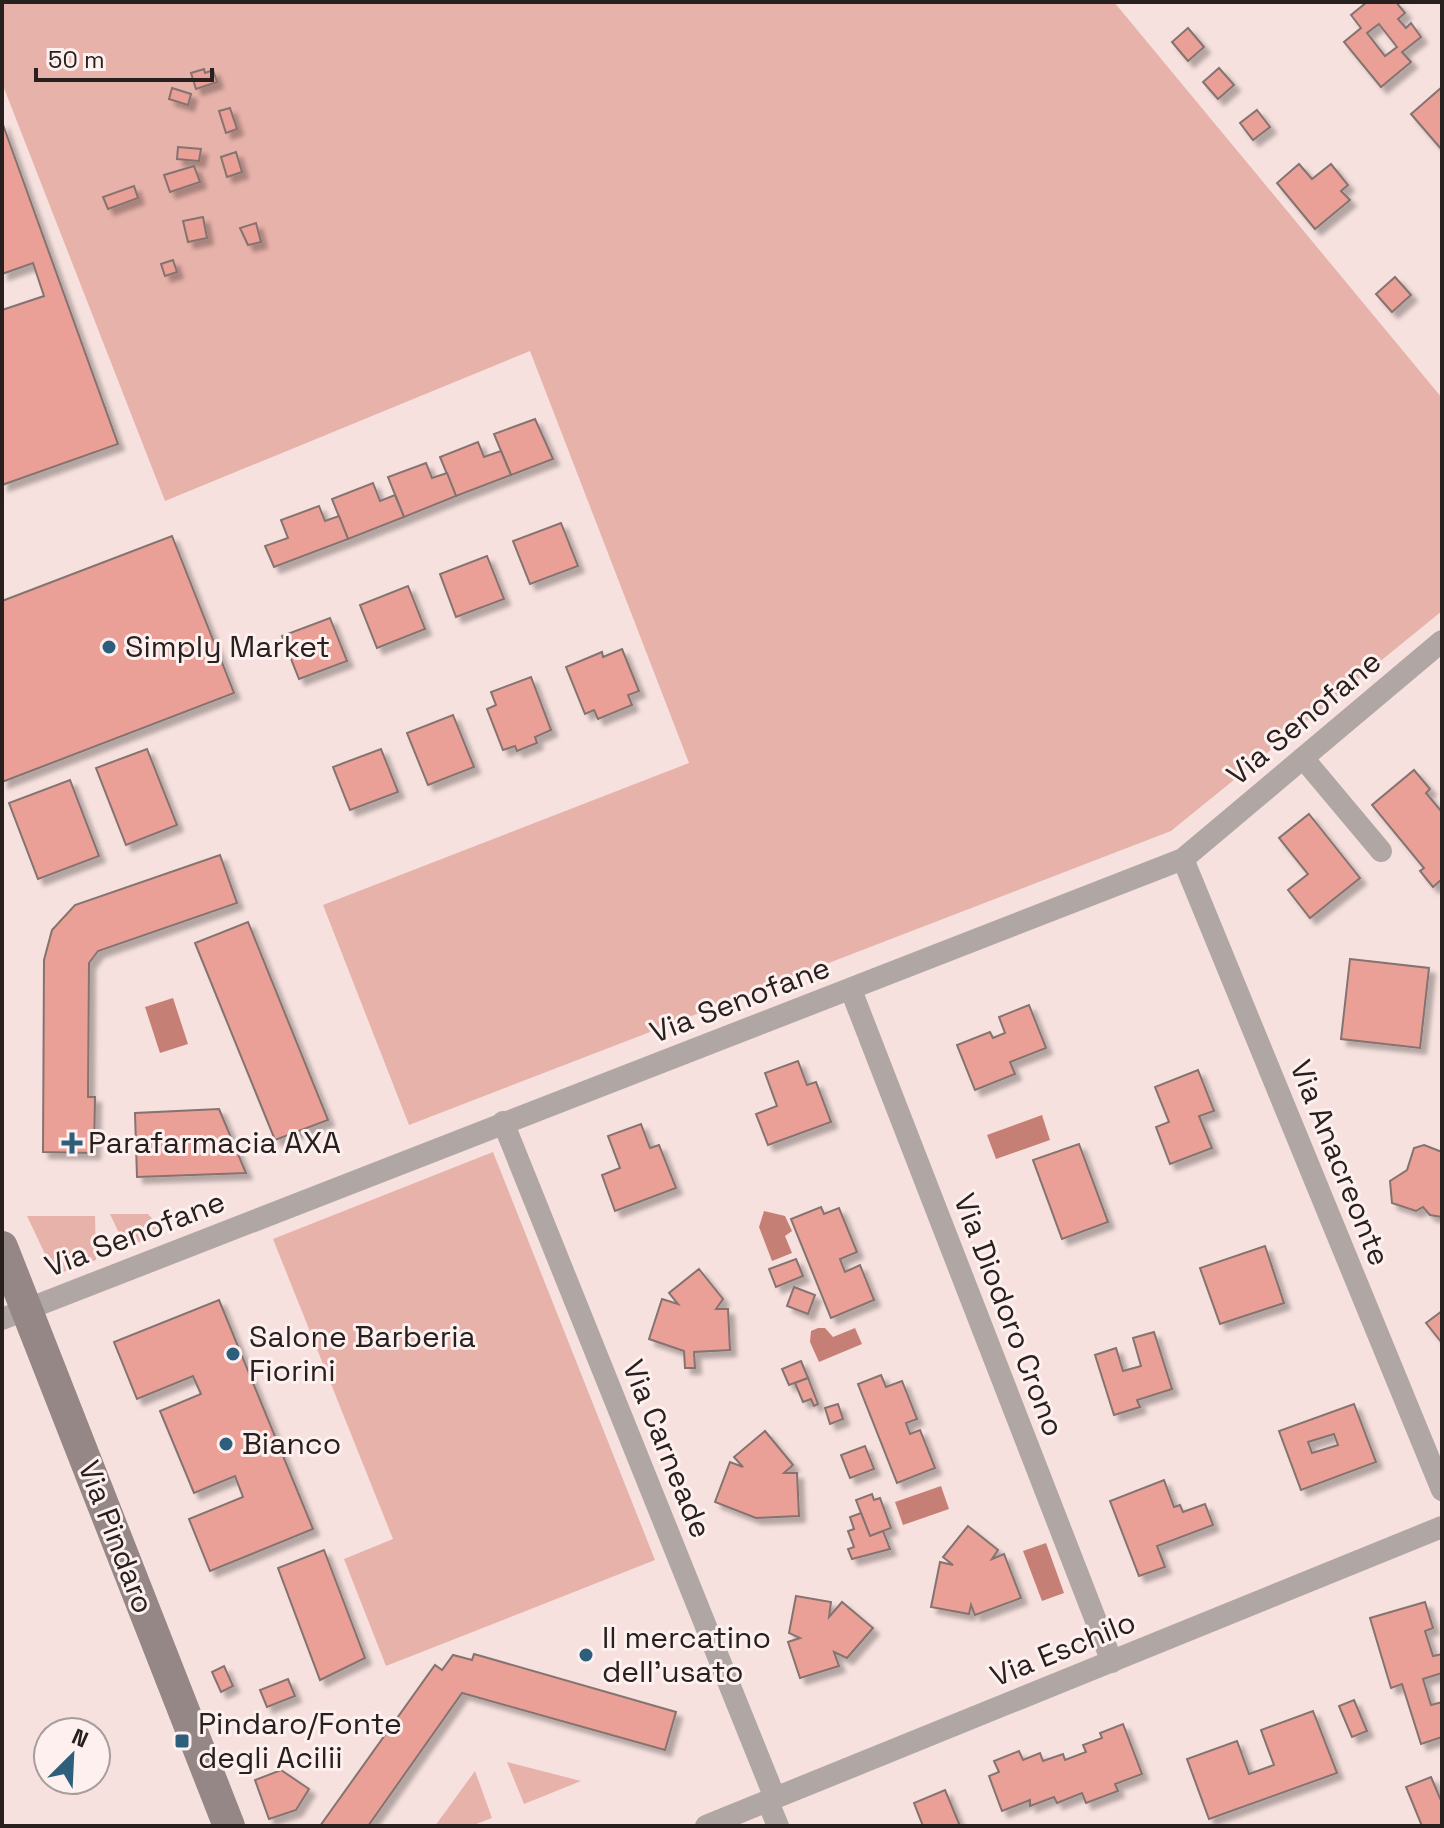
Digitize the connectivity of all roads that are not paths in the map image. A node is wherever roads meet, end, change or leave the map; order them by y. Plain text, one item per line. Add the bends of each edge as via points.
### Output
1 (1442, 641) edge
2 (1303, 758) junction
3 (1381, 851) dead end
4 (1183, 859) junction
5 (851, 990) junction
6 (503, 1122) junction
7 (2, 1247) edge
8 (14, 1314) edge
9 (1442, 1490) edge
10 (1442, 1527) edge
11 (1112, 1662) junction
12 (772, 1800) junction
13 (229, 1826) edge
14 (706, 1826) edge
15 (778, 1826) edge

1 - 2 street, Via Senofane
2 - 3 street
2 - 4 street, Via Senofane
4 - 5 street, Via Senofane
4 - 9 street, Via Anacreonte
5 - 6 street, Via Senofane
5 - 11 street, Via Diodoro Crono
6 - 8 street, Via Senofane
6 - 12 street, Via Carneade
7 - 8 street, Via Pindaro
8 - 13 street, Via Pindaro
10 - 11 street, Via Eschilo
11 - 12 street, Via Eschilo
12 - 14 street, Via Eschilo
12 - 15 street, Via Carneade

